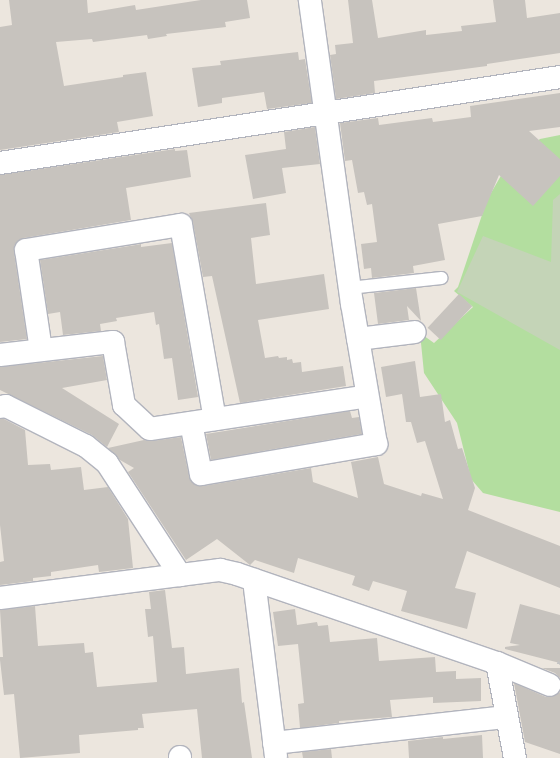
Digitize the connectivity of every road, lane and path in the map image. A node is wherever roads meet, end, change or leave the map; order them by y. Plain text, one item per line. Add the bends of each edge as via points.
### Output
1 (310, 0) edge
2 (560, 77) edge
3 (326, 114) junction
4 (0, 163) edge
5 (441, 278) dead end
6 (350, 288) junction
7 (415, 332) dead end
8 (358, 339) junction
9 (41, 350) junction
10 (0, 355) edge
11 (368, 396) junction
12 (0, 406) edge
13 (215, 419) junction
14 (191, 423) junction
15 (180, 575) junction
16 (254, 580) junction
17 (0, 598) edge
18 (497, 663) junction
19 (550, 685) dead end
20 (507, 717) junction
21 (275, 751) edge
22 (515, 758) edge

1 - 3 street
2 - 3 street
3 - 4 street
3 - 6 street
5 - 6 lane
6 - 8 street
7 - 8 street
8 - 11 street
9 - 10 street
9 - 13 street via 26,250 181,225
9 - 14 street via 113,342 124,405 150,429
11 - 13 street
11 - 14 street via 376,444 201,474
12 - 15 street via 6,406 86,446 107,463
13 - 14 street
15 - 16 street via 220,570
15 - 17 street
16 - 18 street
16 - 21 street
18 - 19 street
18 - 20 street
20 - 21 street
20 - 22 street

